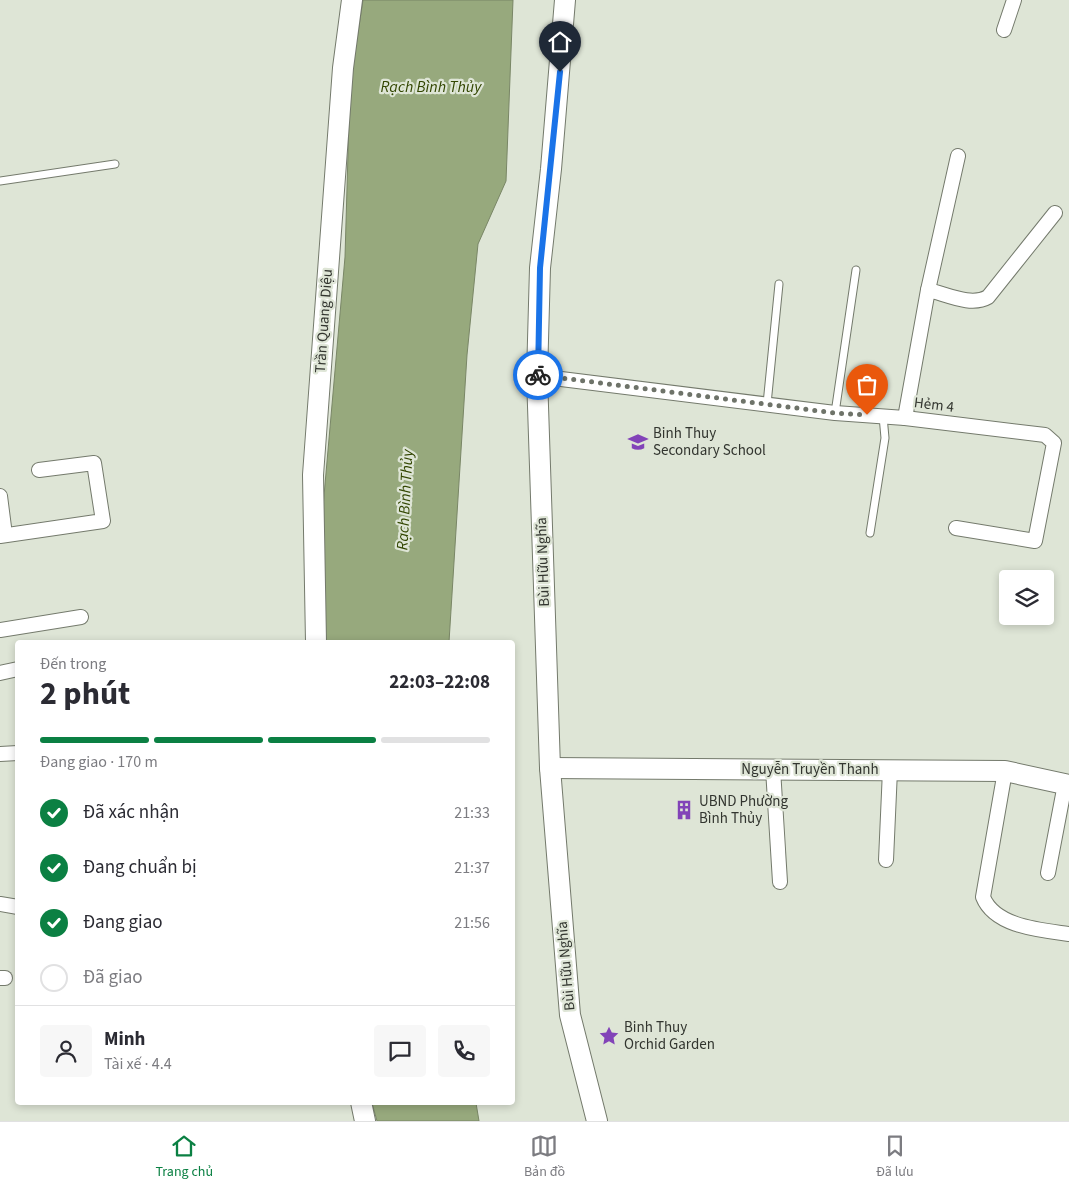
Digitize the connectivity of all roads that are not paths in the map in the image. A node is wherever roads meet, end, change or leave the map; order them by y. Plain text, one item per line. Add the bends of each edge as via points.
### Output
1 (352, 0) edge
2 (564, 0) edge
3 (1014, 0) edge
4 (1004, 30) dead end
5 (958, 156) dead end
6 (115, 164) dead end
7 (0, 181) edge
8 (1055, 213) dead end
9 (856, 270) dead end
10 (779, 284) dead end
11 (928, 290) junction
12 (538, 376) junction
13 (767, 404) junction
14 (835, 413) junction
15 (883, 416) junction
16 (905, 418) junction
17 (39, 470) dead end
18 (0, 496) edge
19 (956, 528) dead end
20 (870, 533) dead end
21 (3, 535) edge
22 (81, 617) dead end
23 (0, 630) edge
24 (316, 640) edge
25 (15, 670) edge
26 (0, 672) edge
27 (15, 753) edge
28 (0, 754) edge
29 (550, 768) junction
30 (773, 769) junction
31 (890, 770) junction
32 (1005, 771) junction
33 (1067, 784) edge
34 (886, 860) dead end
35 (1048, 873) dead end
36 (780, 882) dead end
37 (0, 904) edge
38 (15, 906) edge
39 (1069, 934) edge
40 (362, 1105) edge
41 (365, 1121) edge
42 (597, 1121) edge

1 - 24 street, Trần Quang Diệu via 343,68 313,475
2 - 12 street, Bùi Hữu Nghĩa via 540,268
3 - 4 street
5 - 11 street
6 - 7 lane
8 - 11 street via 988,297 972,301
9 - 14 lane
10 - 13 lane
11 - 16 street
12 - 13 street, Hẻm 4
12 - 29 street, Bùi Hữu Nghĩa
13 - 14 street, Hẻm 4
14 - 15 street, Hẻm 4
15 - 16 street, Hẻm 4
15 - 20 lane via 885,438
16 - 19 street, Hẻm 4 via 1045,435 1054,443 1035,541
17 - 21 street via 94,463 102,521
18 - 21 street
22 - 23 street
25 - 26 street
27 - 28 street
29 - 30 street, Nguyễn Truyền Thanh
29 - 42 street, Bùi Hữu Nghĩa via 570,1015
30 - 31 street, Nguyễn Truyền Thanh
30 - 36 street
31 - 32 street, Nguyễn Truyền Thanh
31 - 34 street
32 - 33 street, Nguyễn Truyền Thanh
32 - 39 street via 984,897 986,904 1000,917 1020,925
33 - 35 street
37 - 38 street
40 - 41 street

